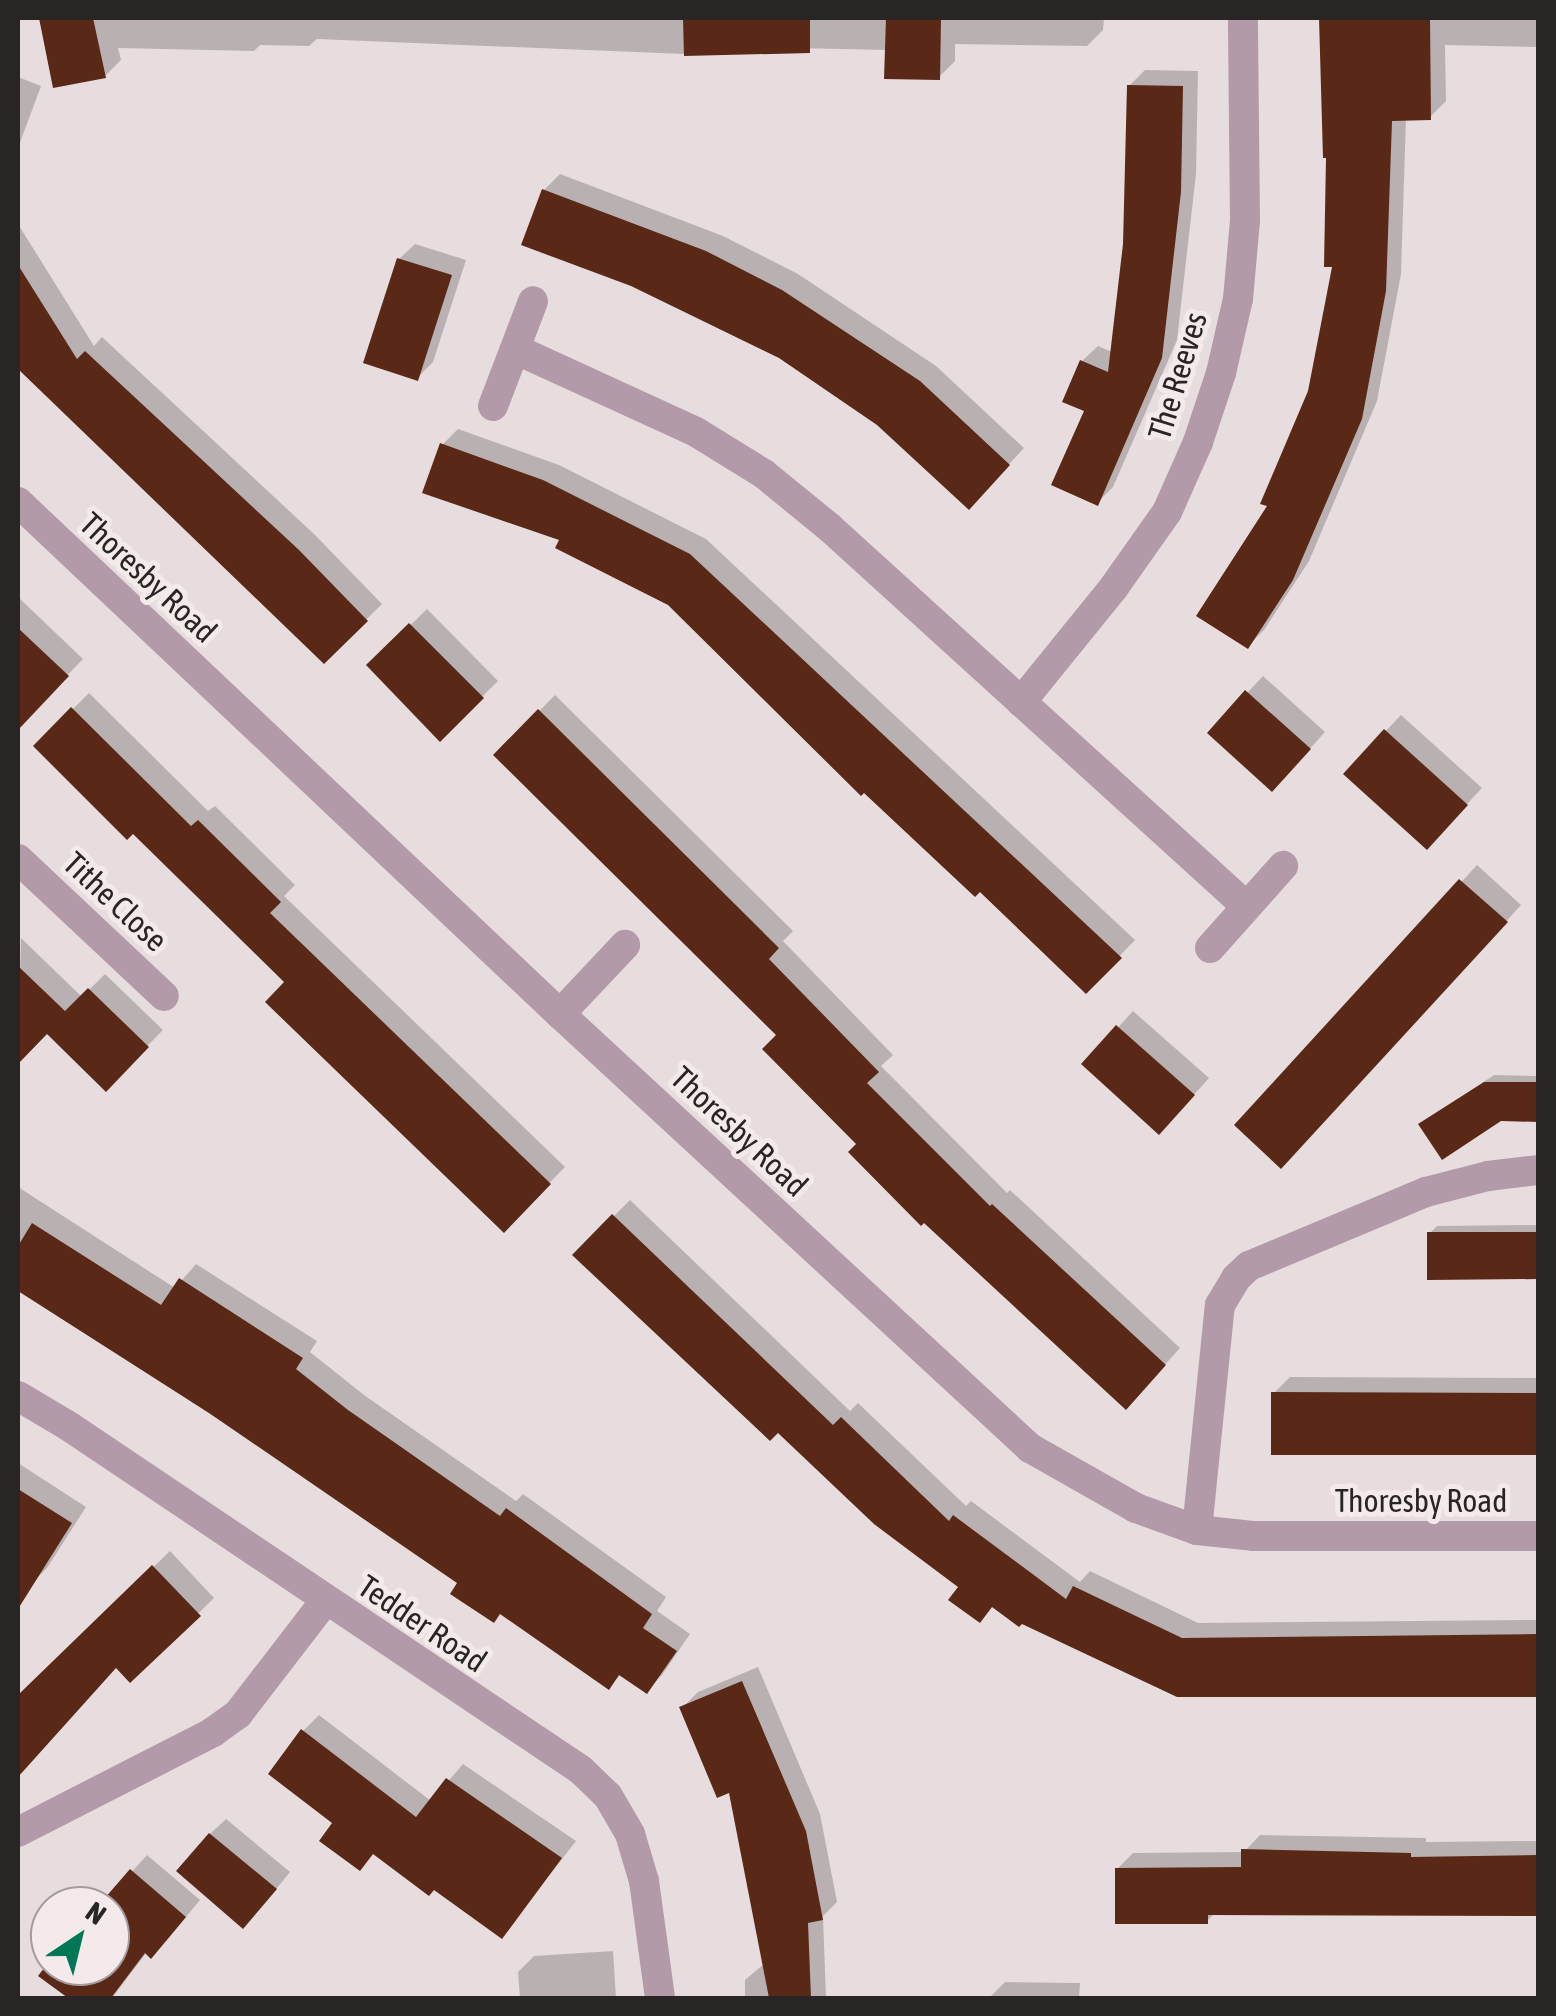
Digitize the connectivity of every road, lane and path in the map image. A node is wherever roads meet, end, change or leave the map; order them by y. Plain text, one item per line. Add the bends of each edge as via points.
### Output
1 (1243, 18) edge
2 (533, 302) dead end
3 (516, 350) junction
4 (494, 406) dead end
5 (18, 502) edge
6 (1021, 702) junction
7 (18, 859) edge
8 (1283, 866) dead end
9 (1246, 906) junction
10 (626, 945) dead end
11 (1210, 948) dead end
12 (164, 996) dead end
13 (560, 1014) junction
14 (1538, 1170) edge
15 (18, 1396) edge
16 (1196, 1530) junction
17 (1538, 1536) edge
18 (325, 1601) junction
19 (18, 1832) edge
20 (660, 1998) edge

1 - 6 street, The Reeves via 1245,221 1238,299 1221,374 1167,512
2 - 3 street
3 - 4 street
3 - 6 street via 696,432 764,474
5 - 13 street, Thoresby Road
6 - 9 street
7 - 12 street, Tithe Close
8 - 9 street
9 - 11 street
10 - 13 street
13 - 16 street, Thoresby Road via 1030,1448 1136,1508
14 - 16 street via 1426,1192 1249,1266 1236,1278 1220,1305
15 - 18 street, Tedder Road
16 - 17 street, Thoresby Road
18 - 19 street via 238,1714
18 - 20 street, Tedder Road via 581,1770 608,1796 630,1834 644,1881

